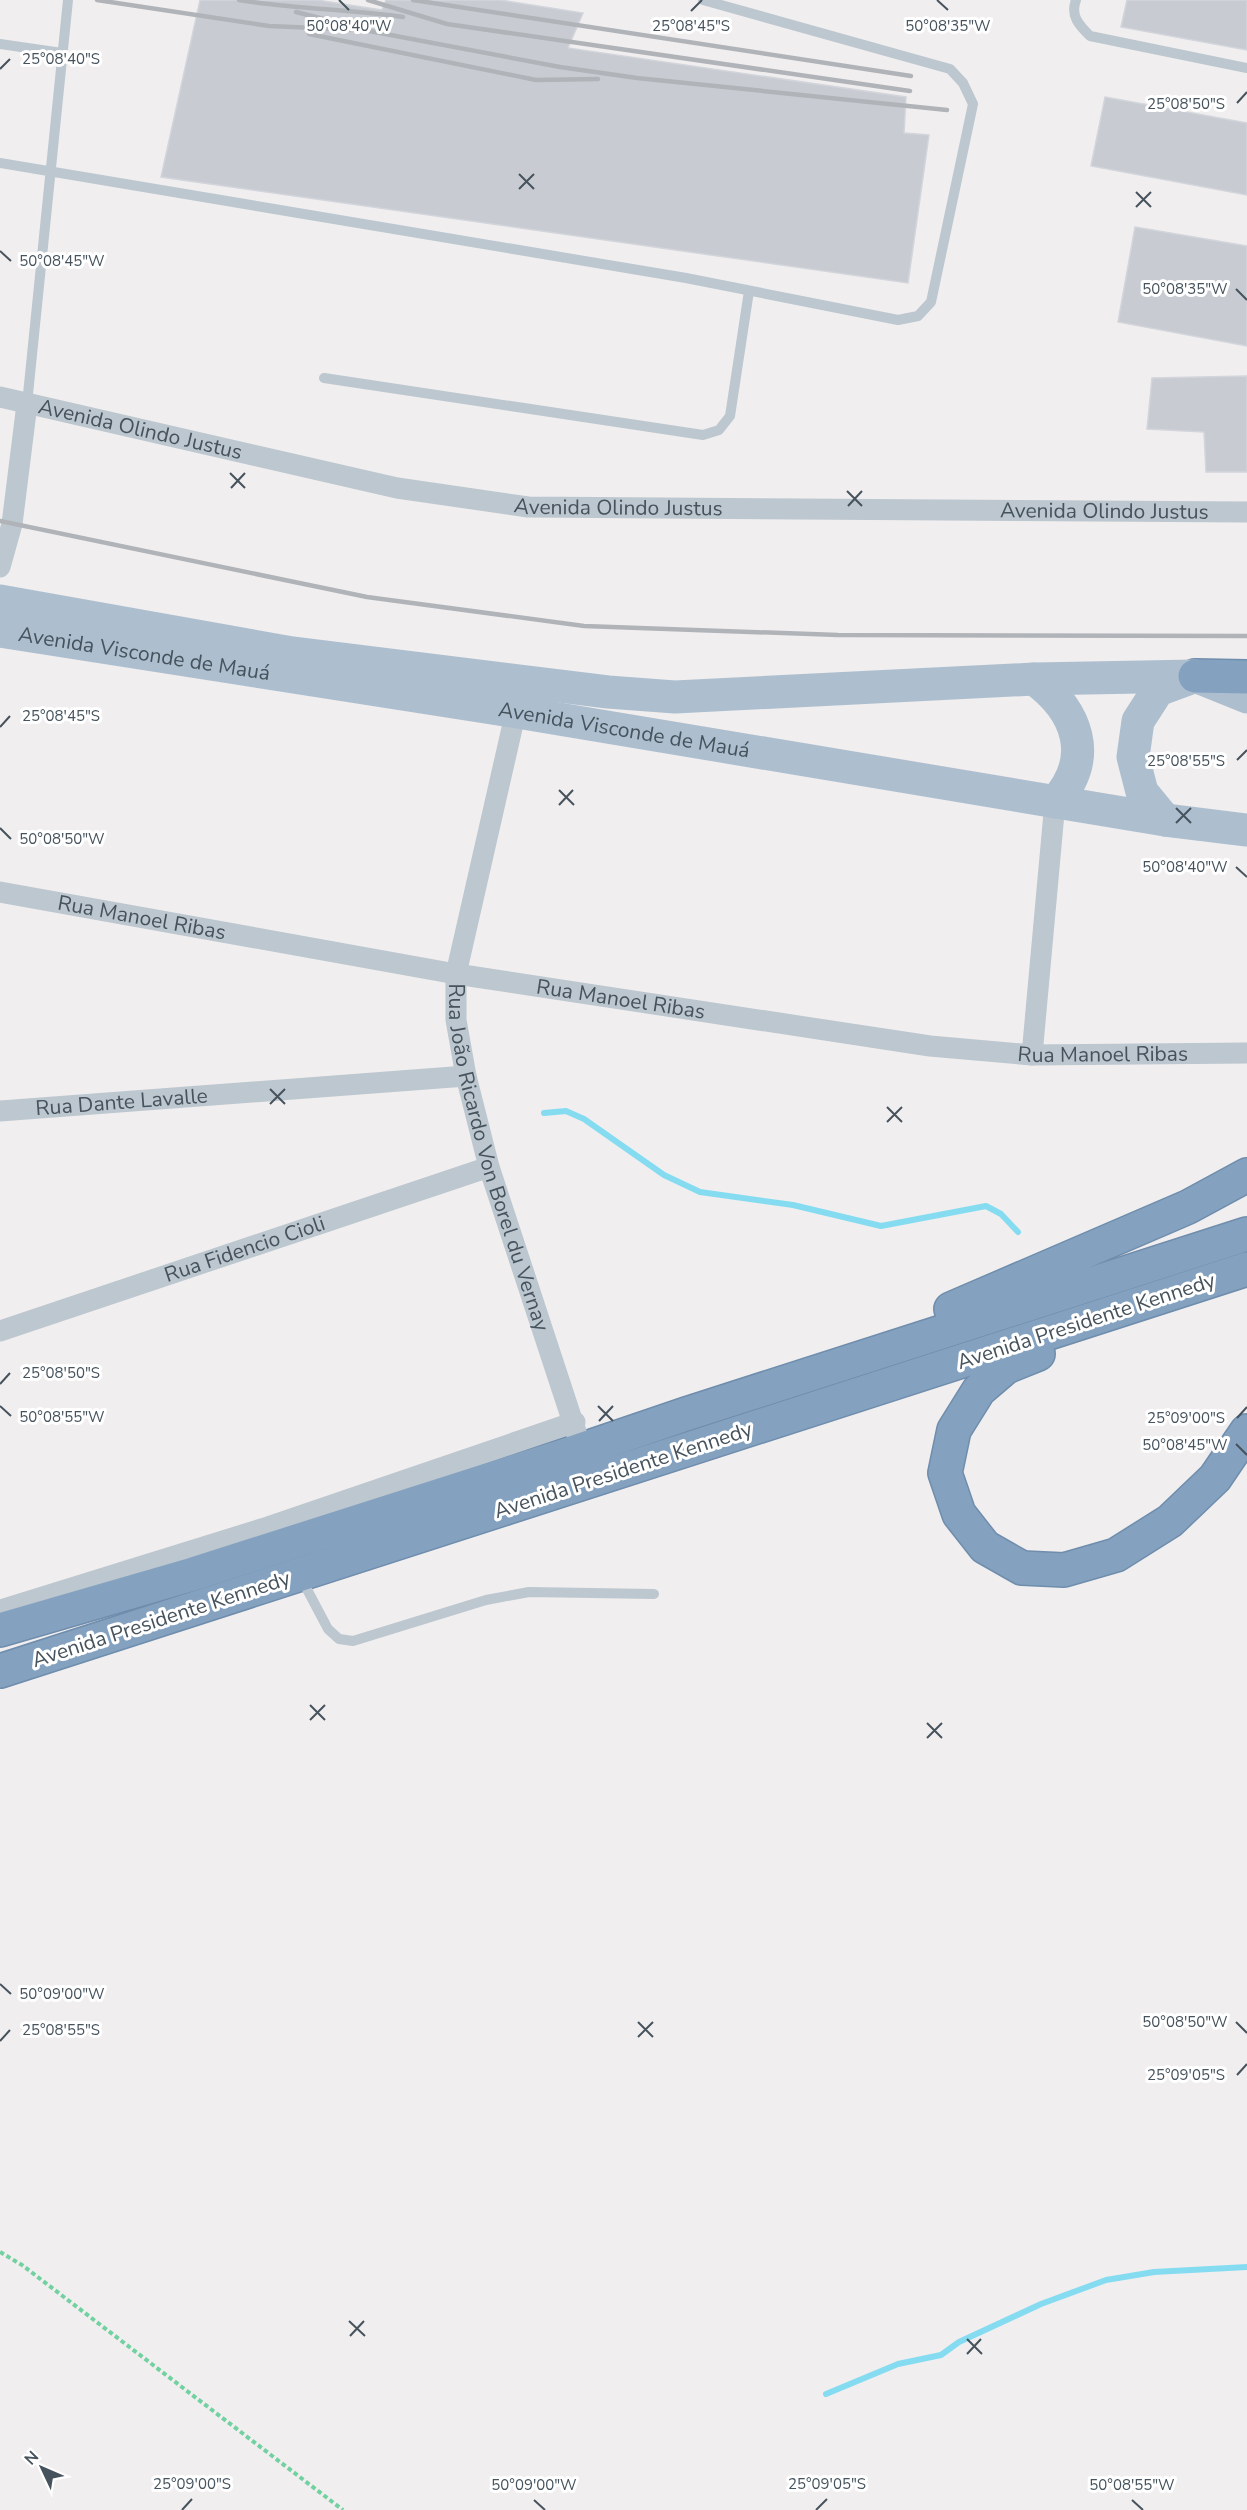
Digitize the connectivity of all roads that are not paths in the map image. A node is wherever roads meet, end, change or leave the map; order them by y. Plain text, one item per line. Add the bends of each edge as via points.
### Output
1 (68, 0) edge
2 (703, 0) edge
3 (1076, 0) edge
4 (0, 44) edge
5 (62, 53) junction
6 (1247, 68) edge
7 (0, 163) edge
8 (50, 170) junction
9 (749, 291) junction
10 (324, 378) dead end
11 (0, 397) edge
12 (27, 404) junction
13 (1247, 512) edge
14 (0, 567) edge
15 (0, 601) edge
16 (0, 631) edge
17 (1195, 676) junction
18 (1247, 677) edge
19 (1034, 679) junction
20 (519, 697) junction
21 (1247, 698) edge
22 (1055, 802) junction
23 (1165, 820) junction
24 (1247, 830) edge
25 (0, 892) edge
26 (456, 975) junction
27 (1247, 1053) edge
28 (1032, 1055) junction
29 (466, 1076) junction
30 (0, 1111) edge
31 (489, 1167) junction
32 (1247, 1174) edge
33 (1247, 1234) edge
34 (1247, 1269) edge
35 (1188, 1290) junction
36 (0, 1331) edge
37 (687, 1414) junction
38 (1247, 1431) edge
39 (579, 1436) junction
40 (300, 1575) junction
41 (654, 1594) dead end
42 (2, 1618) edge
43 (0, 1671) edge

1 - 5 lane
2 - 9 lane via 950,69 963,83 973,104 931,302 918,316 898,320
3 - 6 lane via 1073,8 1077,24 1090,36
4 - 5 lane
5 - 8 lane
7 - 8 lane
8 - 9 lane
8 - 12 lane
9 - 10 lane via 730,416 719,430 703,435
11 - 12 street, Avenida Olindo Justus
12 - 13 street, Avenida Olindo Justus via 397,488 528,507
12 - 14 street via 12,524
15 - 20 main road, Avenida Visconde de Mauá
16 - 20 main road, Avenida Visconde de Mauá
17 - 18 highway
17 - 19 main road, Avenida Visconde de Mauá
17 - 21 main road, Avenida Visconde de Mauá
17 - 23 main road via 1158,690 1138,721 1133,756 1142,792
19 - 20 main road, Avenida Visconde de Mauá via 675,697
19 - 22 main road via 1055,694 1070,715 1077,740 1077,765 1070,785
20 - 22 main road, Avenida Visconde de Mauá
20 - 26 street, Rua João Ricardo Von Borel du Vernay
22 - 23 main road, Avenida Visconde de Mauá
22 - 28 street
23 - 24 main road, Avenida Visconde de Mauá
25 - 26 street, Rua Manoel Ribas
26 - 28 street, Rua Manoel Ribas via 930,1047
26 - 29 street, Rua João Ricardo Von Borel du Vernay via 456,1020
27 - 28 street, Rua Manoel Ribas
29 - 30 street, Rua Dante Lavalle
29 - 31 street, Rua João Ricardo Von Borel du Vernay
31 - 36 street, Rua Fidencio Cioli
31 - 39 street, Rua João Ricardo Von Borel du Vernay
32 - 37 highway via 1188,1208 871,1344
33 - 37 highway, Avenida Presidente Kennedy
34 - 35 highway, Avenida Presidente Kennedy
35 - 38 highway via 1006,1367 979,1390 954,1430 945,1473 959,1514 985,1547 1022,1568 1064,1570 1116,1555 1170,1521 1215,1478
35 - 40 highway, Avenida Presidente Kennedy
37 - 39 highway, Avenida Presidente Kennedy
39 - 42 highway, Avenida Presidente Kennedy via 193,1574
40 - 41 lane via 328,1629 339,1639 353,1641 486,1600 529,1592
40 - 43 highway, Avenida Presidente Kennedy

